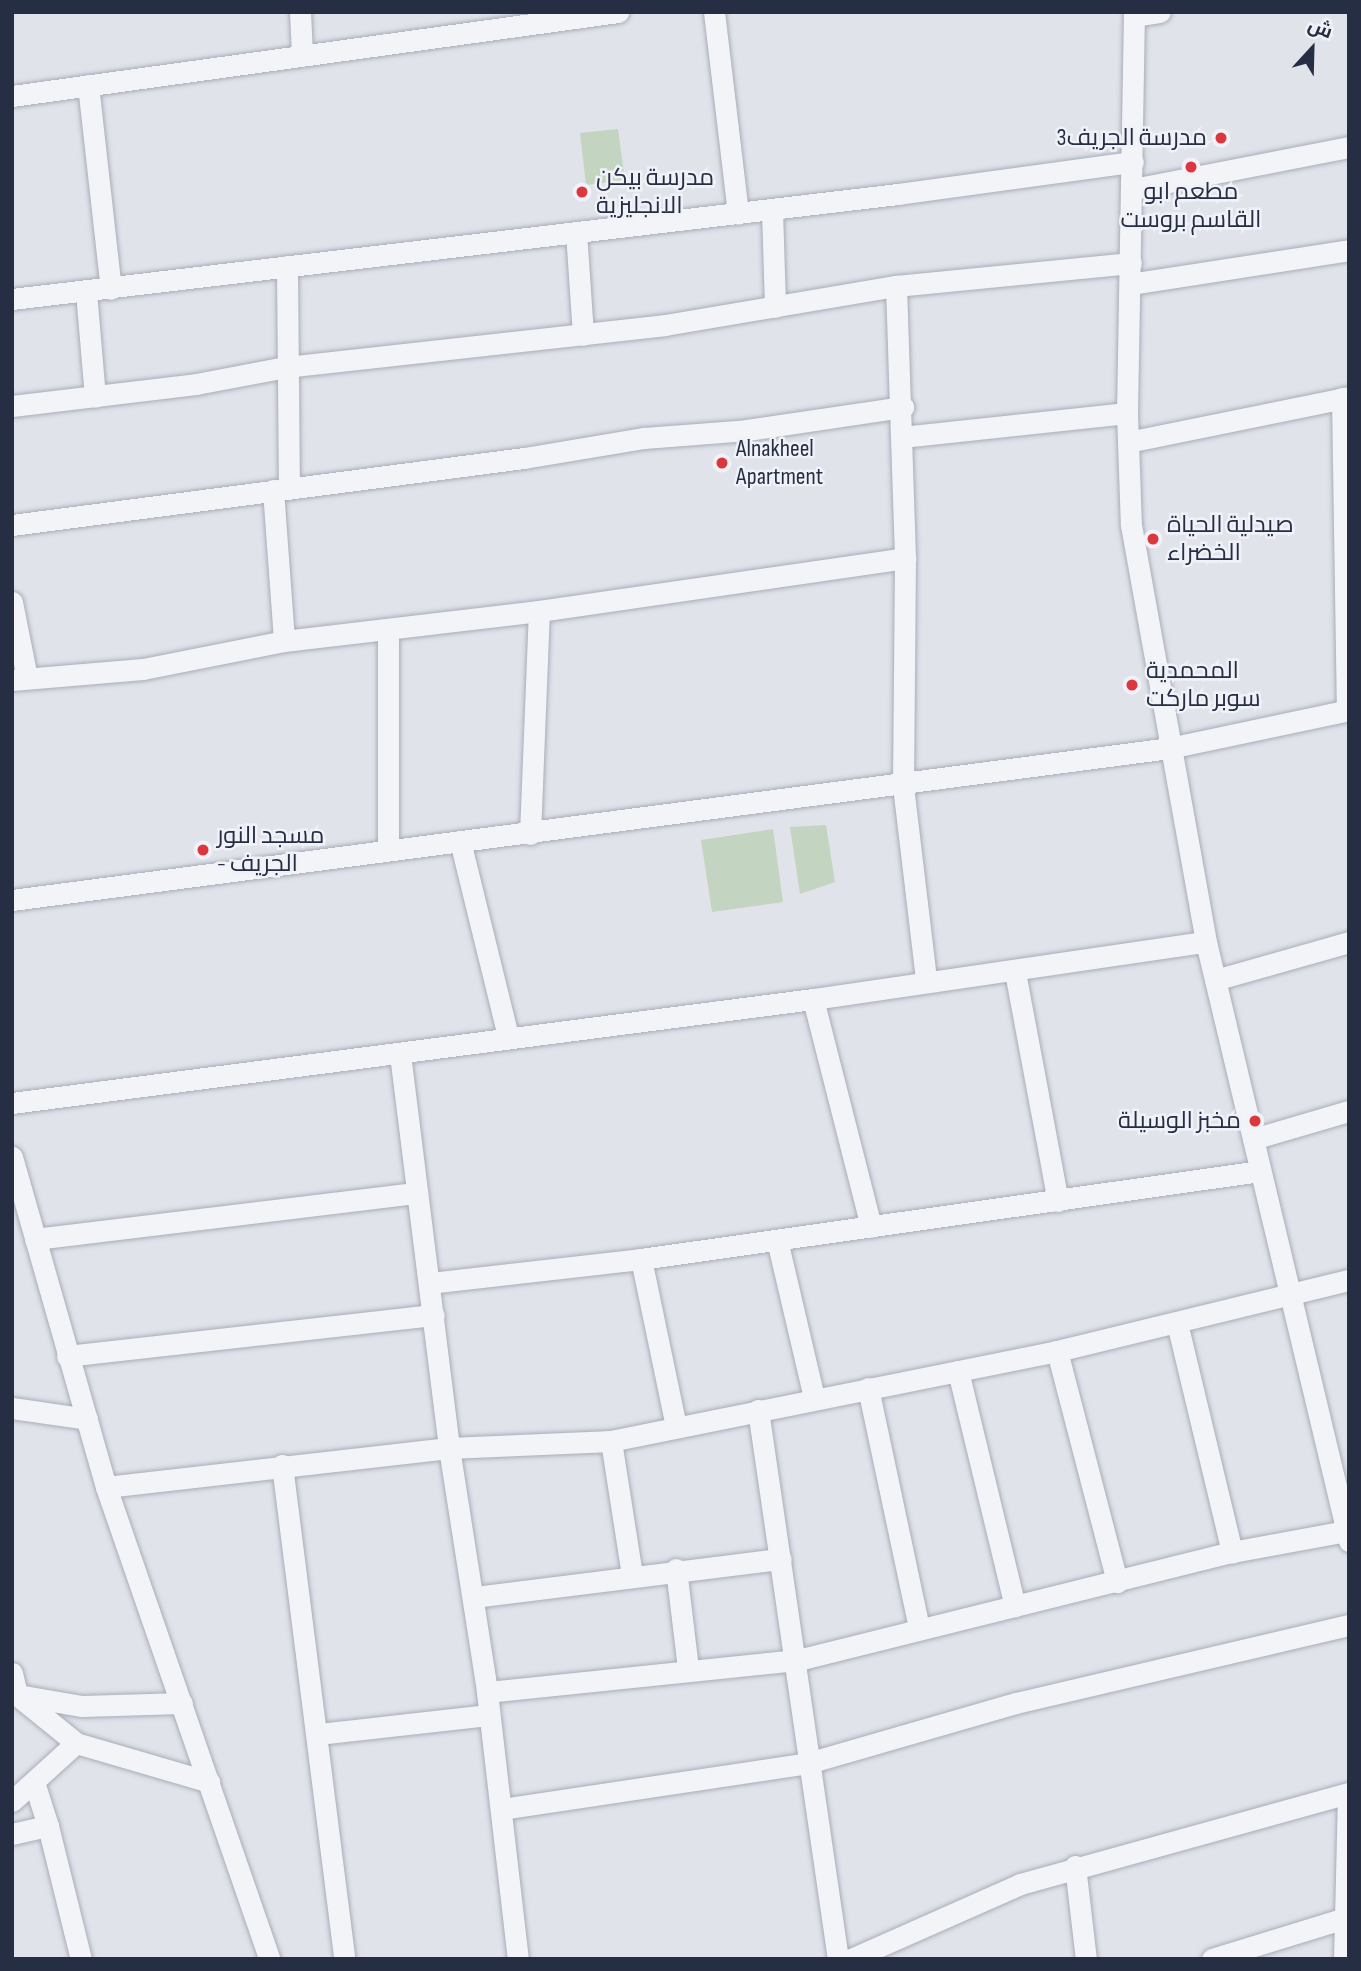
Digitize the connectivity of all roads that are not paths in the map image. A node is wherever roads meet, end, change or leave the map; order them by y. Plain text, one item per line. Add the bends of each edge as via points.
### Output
1 (300, 12) edge
2 (618, 12) edge
3 (714, 12) edge
4 (1160, 12) edge
5 (1134, 14) edge
6 (302, 54) junction
7 (88, 85) junction
8 (12, 96) edge
9 (1349, 147) edge
10 (1133, 162) junction
11 (1133, 189) junction
12 (772, 210) junction
13 (738, 214) junction
14 (576, 232) junction
15 (1349, 250) edge
16 (287, 266) junction
17 (1130, 274) junction
18 (896, 286) junction
19 (111, 289) junction
20 (86, 292) junction
21 (12, 299) edge
22 (775, 307) junction
23 (583, 335) junction
24 (286, 368) junction
25 (95, 397) junction
26 (1345, 397) edge
27 (12, 406) edge
28 (903, 407) junction
29 (1126, 412) junction
30 (902, 437) junction
31 (1128, 442) junction
32 (281, 488) junction
33 (12, 525) edge
34 (905, 558) junction
35 (12, 602) edge
36 (539, 611) junction
37 (388, 629) junction
38 (284, 640) junction
39 (20, 679) edge
40 (1348, 710) edge
41 (1169, 748) junction
42 (903, 786) junction
43 (530, 834) junction
44 (460, 841) junction
45 (388, 849) junction
46 (12, 900) edge
47 (1206, 942) junction
48 (1349, 942) edge
49 (1015, 972) junction
50 (926, 980) junction
51 (1215, 980) junction
52 (813, 999) junction
53 (508, 1037) junction
54 (400, 1054) junction
55 (12, 1103) edge
56 (1349, 1111) edge
57 (1253, 1139) junction
58 (12, 1157) edge
59 (1260, 1171) junction
60 (17, 1190) edge
61 (417, 1194) junction
62 (1058, 1201) junction
63 (871, 1227) junction
64 (35, 1239) junction
65 (776, 1240) junction
66 (641, 1259) junction
67 (1349, 1280) edge
68 (430, 1283) junction
69 (1290, 1295) junction
70 (434, 1315) junction
71 (1177, 1323) junction
72 (1057, 1351) junction
73 (67, 1356) junction
74 (958, 1371) junction
75 (868, 1388) junction
76 (814, 1398) junction
77 (12, 1408) edge
78 (758, 1410) junction
79 (87, 1419) junction
80 (676, 1427) junction
81 (611, 1441) junction
82 (450, 1448) junction
83 (282, 1465) junction
84 (106, 1487) junction
85 (1342, 1487) edge
86 (1348, 1536) edge
87 (1232, 1552) junction
88 (781, 1559) junction
89 (676, 1569) junction
90 (632, 1574) junction
91 (1117, 1582) junction
92 (474, 1597) junction
93 (1015, 1606) junction
94 (1349, 1625) edge
95 (919, 1628) junction
96 (798, 1660) junction
97 (688, 1668) junction
98 (12, 1673) edge
99 (487, 1692) junction
100 (14, 1695) edge
101 (182, 1703) junction
102 (489, 1715) junction
103 (318, 1734) junction
104 (76, 1743) junction
105 (808, 1763) junction
106 (209, 1782) junction
107 (34, 1783) junction
108 (1348, 1793) edge
109 (12, 1801) edge
110 (501, 1810) junction
111 (48, 1826) junction
112 (12, 1834) edge
113 (1075, 1866) junction
114 (1345, 1918) junction
115 (1346, 1949) edge
116 (1216, 1958) edge
117 (81, 1959) edge
118 (270, 1959) edge
119 (345, 1959) edge
120 (518, 1959) edge
121 (838, 1959) edge
122 (851, 1959) edge
123 (1086, 1959) edge

1 - 6 street
2 - 6 street
3 - 13 street
4 - 5 street
5 - 10 street
6 - 7 street
7 - 8 street
7 - 19 street
9 - 11 street
10 - 11 street
10 - 12 street
11 - 17 street
12 - 13 street
12 - 22 street
13 - 14 street
14 - 16 street
14 - 23 street
15 - 17 street
16 - 19 street
16 - 24 street
17 - 18 street
17 - 29 street
18 - 22 street
18 - 28 street
19 - 20 street
20 - 21 street
20 - 25 street
22 - 23 street
23 - 24 street
24 - 25 street
24 - 32 street
25 - 27 street
26 - 31 street
26 - 40 street
28 - 30 street
28 - 32 street
29 - 30 street
29 - 31 street
30 - 34 street
31 - 41 street via 1131,525
32 - 33 street
32 - 38 street
34 - 36 street
34 - 42 street
35 - 39 street
36 - 37 street
36 - 43 street
37 - 38 street
37 - 45 street
38 - 39 street via 143,668
40 - 41 street
41 - 42 street
41 - 47 street
42 - 43 street
42 - 50 street
43 - 44 street
44 - 45 street
44 - 53 street
45 - 46 street
47 - 49 street
47 - 51 street
48 - 51 street
49 - 50 street
49 - 62 street
50 - 52 street
51 - 57 street
52 - 53 street
52 - 63 street
53 - 54 street
54 - 55 street
54 - 61 street
56 - 57 street
57 - 59 street
58 - 60 street
59 - 62 street
59 - 69 street
60 - 64 street
61 - 64 street
61 - 68 street
62 - 63 street
63 - 65 street
64 - 73 street
65 - 66 street
65 - 76 street
66 - 68 street
66 - 80 street
67 - 69 street
68 - 70 street
69 - 71 street
69 - 85 street
70 - 73 street
70 - 82 street
71 - 72 street
71 - 87 street
72 - 74 street
72 - 91 street
73 - 79 street
74 - 75 street
74 - 93 street
75 - 76 street
75 - 95 street
76 - 78 street
77 - 79 street
78 - 80 street
78 - 88 street
79 - 84 street
80 - 81 street
81 - 82 street
81 - 90 street
82 - 83 street
82 - 92 street
83 - 84 street
83 - 103 street
84 - 101 street
85 - 86 street
86 - 87 street
87 - 91 street
88 - 89 street
88 - 96 street
89 - 90 street
89 - 97 street
90 - 92 street
91 - 93 street
92 - 99 street
93 - 95 street
94 - 105 street via 1016,1703
95 - 96 street
96 - 97 street
96 - 105 street
97 - 99 street
98 - 100 street
99 - 102 street
100 - 101 street via 82,1706
100 - 104 street
101 - 106 street
102 - 103 street
102 - 110 street
103 - 119 street
104 - 106 street
104 - 107 street
105 - 110 street
105 - 121 street
106 - 118 street
107 - 109 street
107 - 111 street
108 - 113 street
108 - 114 street
110 - 120 street
111 - 112 street
111 - 117 street
113 - 122 street via 1020,1884
113 - 123 street
114 - 115 street
114 - 116 street

